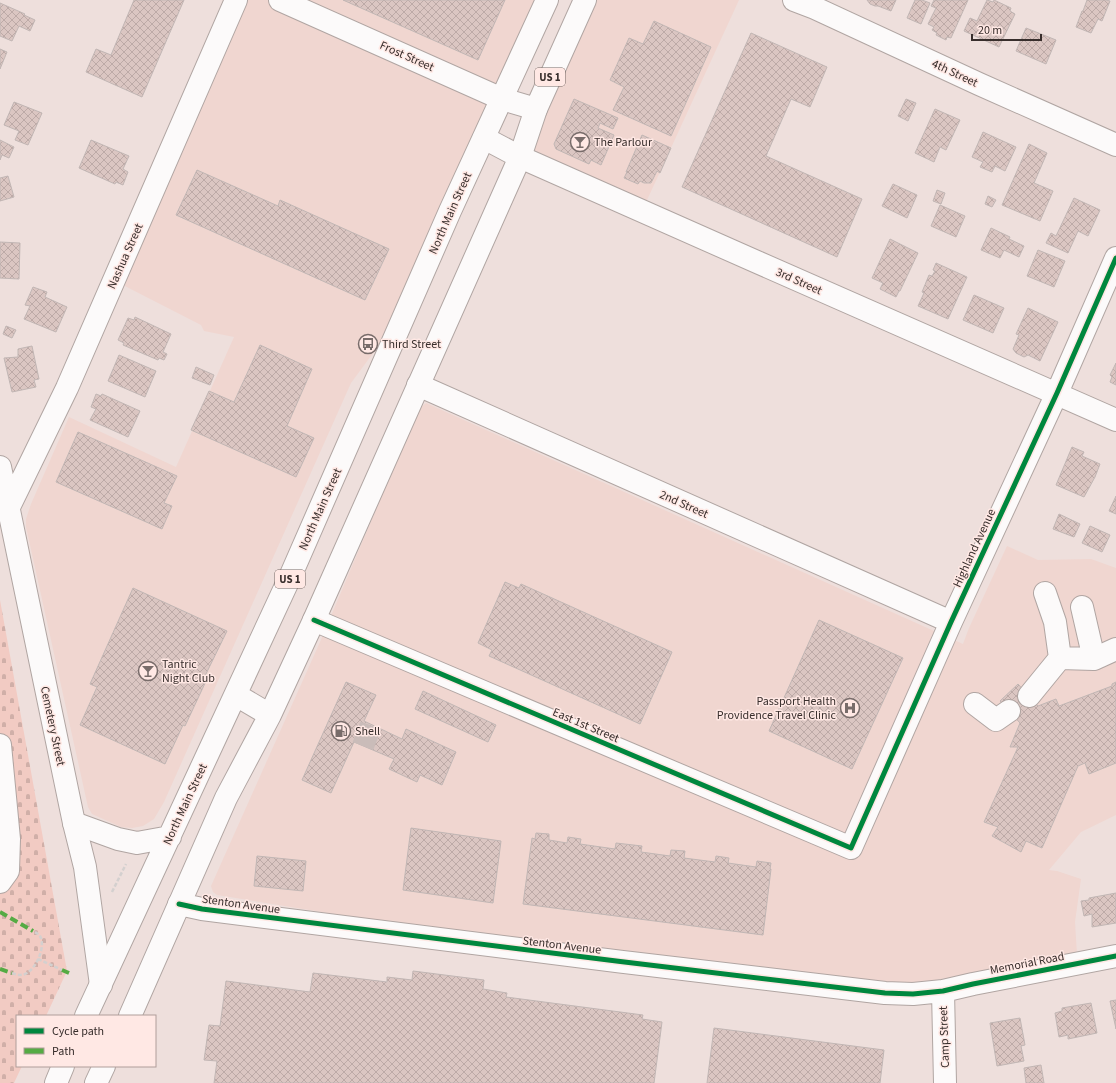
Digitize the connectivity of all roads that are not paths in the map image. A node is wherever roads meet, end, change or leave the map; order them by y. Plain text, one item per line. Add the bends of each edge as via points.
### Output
1 (236, 0) edge
2 (280, 0) edge
3 (547, 0) edge
4 (585, 0) edge
5 (794, 0) edge
6 (502, 99) junction
7 (536, 109) junction
8 (484, 138) junction
9 (1116, 145) edge
10 (520, 156) junction
11 (1116, 258) edge
12 (418, 385) junction
13 (1057, 393) junction
14 (1116, 420) edge
15 (0, 468) edge
16 (8, 509) junction
17 (1045, 594) dead end
18 (1082, 607) dead end
19 (314, 620) junction
20 (951, 622) junction
21 (1116, 649) edge
22 (1060, 658) junction
23 (1094, 659) junction
24 (236, 695) junction
25 (1029, 696) dead end
26 (975, 704) dead end
27 (1009, 711) dead end
28 (270, 715) junction
29 (0, 745) edge
30 (74, 823) junction
31 (170, 837) junction
32 (852, 848) joint
33 (0, 882) edge
34 (179, 904) junction
35 (1116, 956) edge
36 (101, 985) junction
37 (943, 991) junction
38 (86, 1015) edge
39 (130, 1015) edge
40 (63, 1067) edge
41 (104, 1067) edge
42 (56, 1083) edge
43 (96, 1083) edge
44 (945, 1083) edge

1 - 16 street, Nashua Street via 67,388
2 - 6 street, Frost Street
3 - 6 street, North Main Street / US 1
4 - 7 street, US 1
5 - 9 street, 4th Street
6 - 7 street, Frost Street
6 - 8 street, North Main Street / US 1
7 - 10 street, US 1
8 - 10 street, 3rd Street
8 - 24 street, North Main Street / US 1
10 - 12 street, US 1
10 - 13 street, 3rd Street
11 - 13 street, Highland Avenue
12 - 19 street, US 1
12 - 20 street, 2nd Street
13 - 14 street, 3rd Street
13 - 20 street, Highland Avenue
15 - 16 street, Cemetery Street
16 - 30 street, Cemetery Street
17 - 22 street via 1055,622
18 - 23 street
19 - 28 street, US 1
19 - 32 street, East 1st Street
20 - 32 street, Highland Avenue
21 - 23 street
22 - 23 street
22 - 25 street
24 - 28 street
24 - 31 street, North Main Street / US 1
26 - 27 street via 996,720
28 - 34 street, US 1 via 226,798
29 - 33 street via 9,839 8,871
30 - 31 street via 137,843
30 - 36 street, Cemetery Street via 85,867
31 - 36 street, North Main Street / US 1
34 - 37 street, Stenton Avenue via 679,970 885,993
34 - 39 street, US 1
35 - 37 street, Memorial Road
36 - 38 street, North Main Street / US 1
37 - 44 street, Camp Street
40 - 42 street
41 - 43 street

